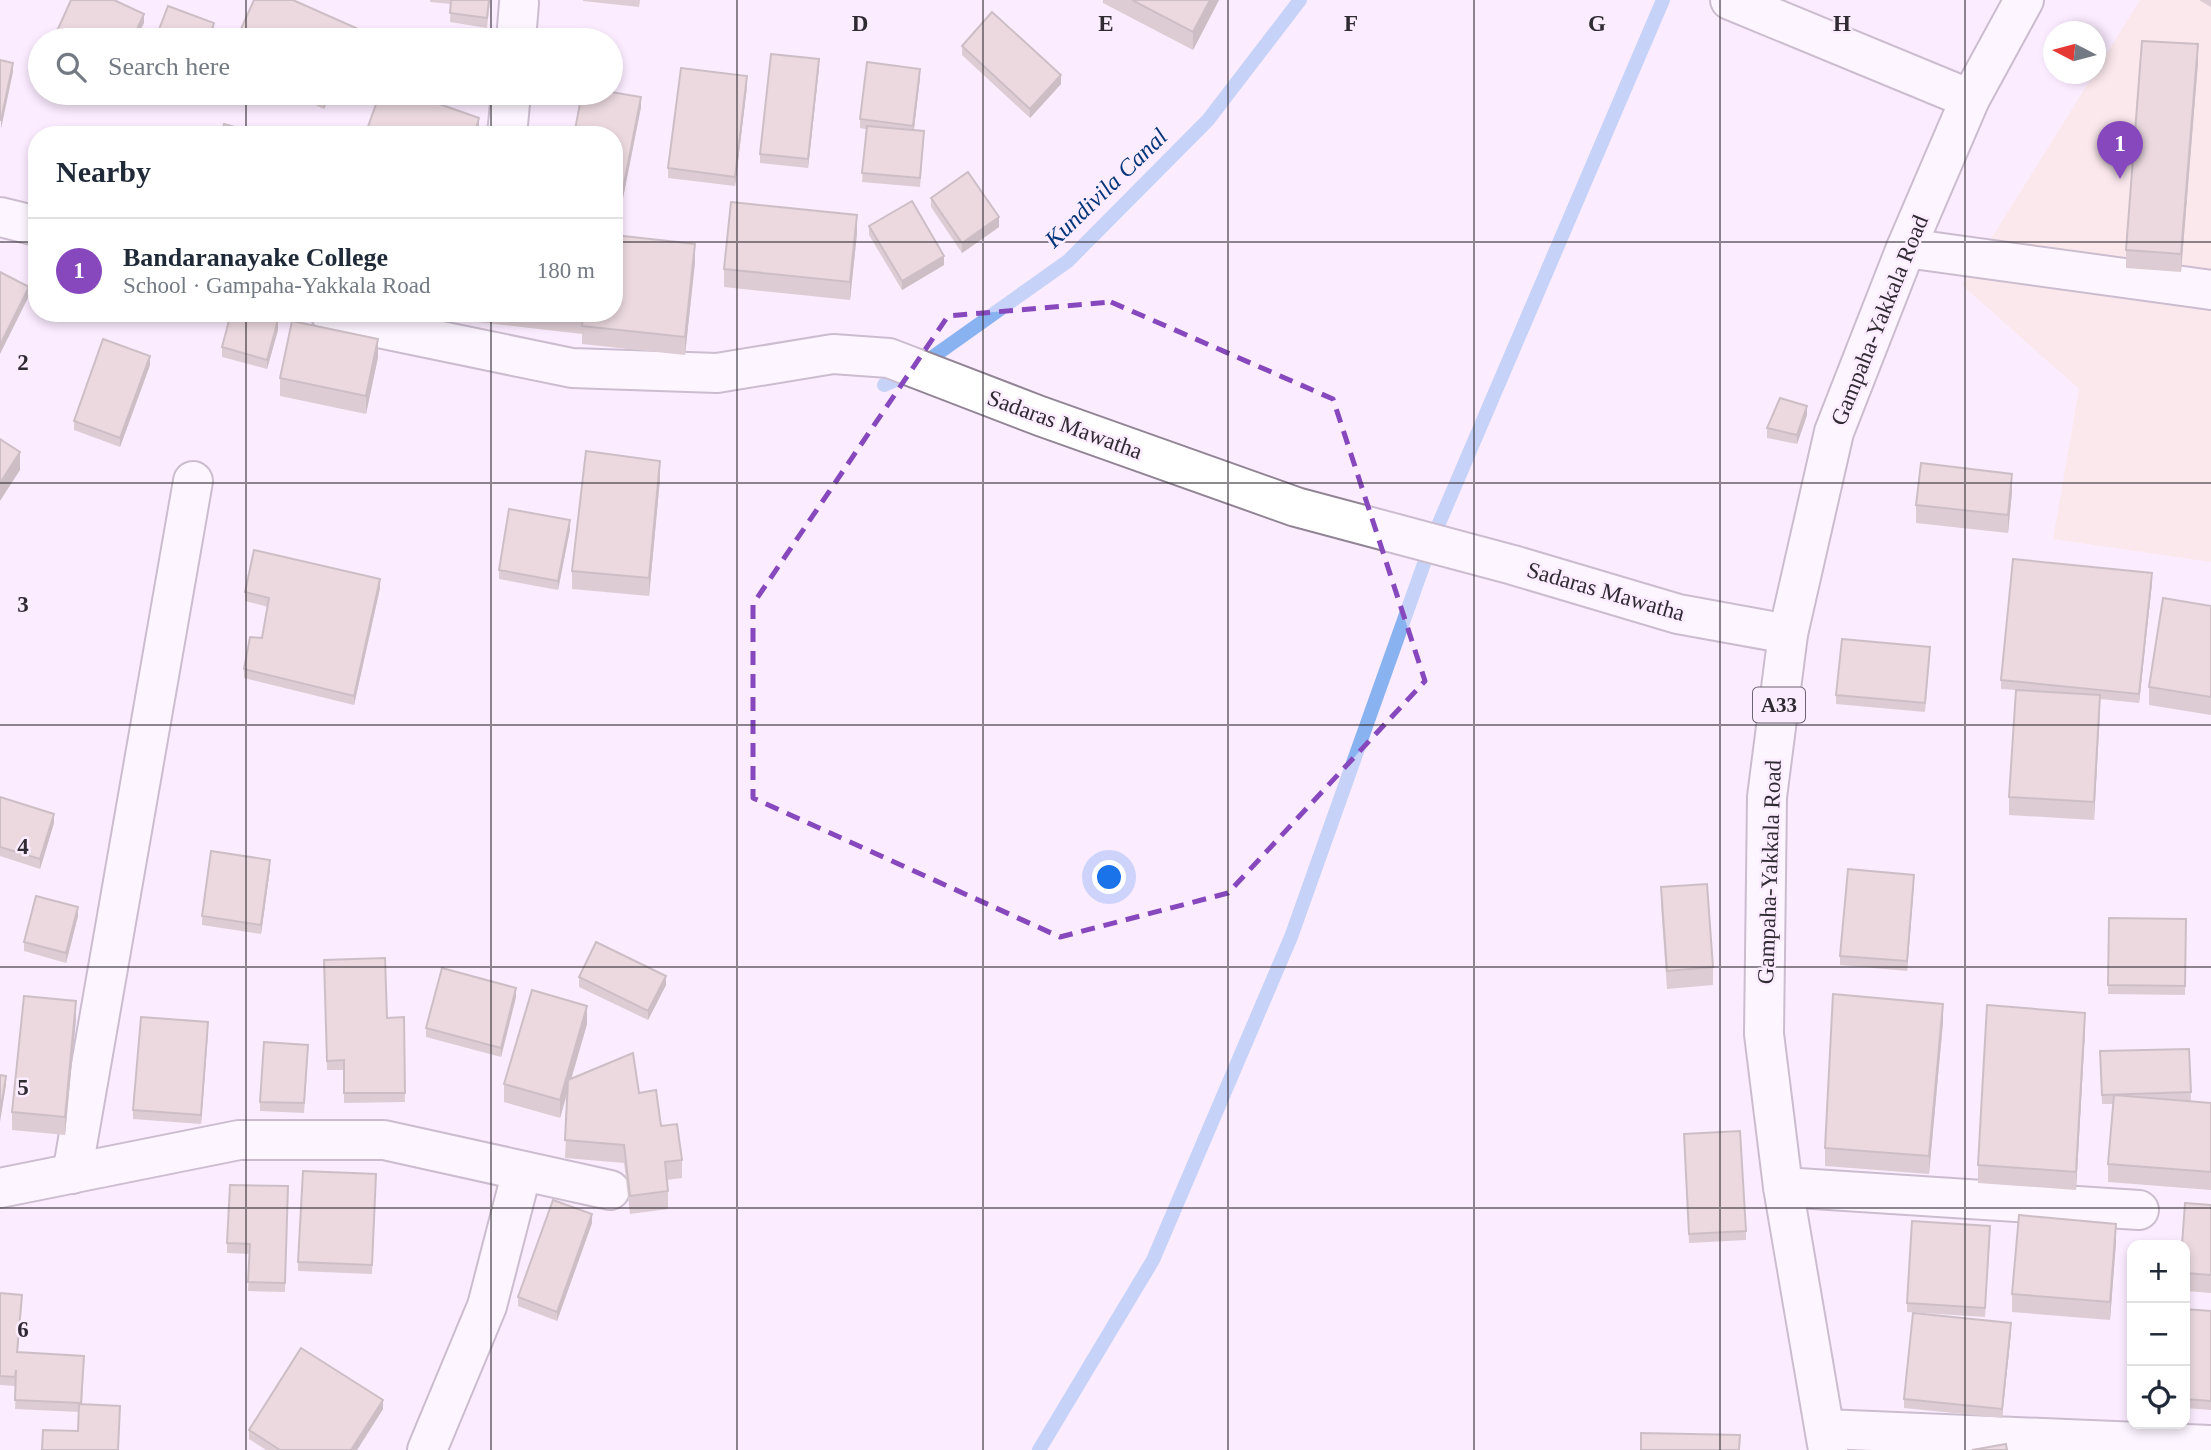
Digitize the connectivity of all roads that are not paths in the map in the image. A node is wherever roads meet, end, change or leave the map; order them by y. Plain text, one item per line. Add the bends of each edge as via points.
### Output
1 (1730, 0) edge
2 (2024, 0) edge
3 (1970, 99) junction
4 (510, 105) edge
5 (508, 126) edge
6 (0, 217) edge
7 (28, 224) edge
8 (1906, 248) junction
9 (2211, 290) edge
10 (360, 322) edge
11 (433, 326) edge
12 (193, 481) dead end
13 (1788, 634) junction
14 (522, 1171) junction
15 (72, 1174) junction
16 (1783, 1187) junction
17 (0, 1188) edge
18 (610, 1190) dead end
19 (2139, 1210) dead end
20 (1826, 1439) edge
21 (2211, 1445) edge
22 (427, 1450) edge

1 - 3 main road
2 - 3 main road, Gampaha-Yakkala Road / A33
3 - 8 main road, Gampaha-Yakkala Road / A33
4 - 5 main road
6 - 7 main road
8 - 9 main road
8 - 13 main road, Gampaha-Yakkala Road / A33 via 1834,432
10 - 11 main road, Sadaras Mawatha via 383,329
11 - 13 main road, Sadaras Mawatha via 572,368 717,373 833,354 889,358 1296,507 1678,614
12 - 15 main road
13 - 16 main road, Gampaha-Yakkala Road / A33 via 1767,797 1764,1034
14 - 15 main road via 384,1140 239,1140
14 - 18 main road
14 - 22 main road via 487,1306
15 - 17 main road
16 - 19 main road
16 - 20 main road, Gampaha-Yakkala Road / A33
20 - 21 main road

